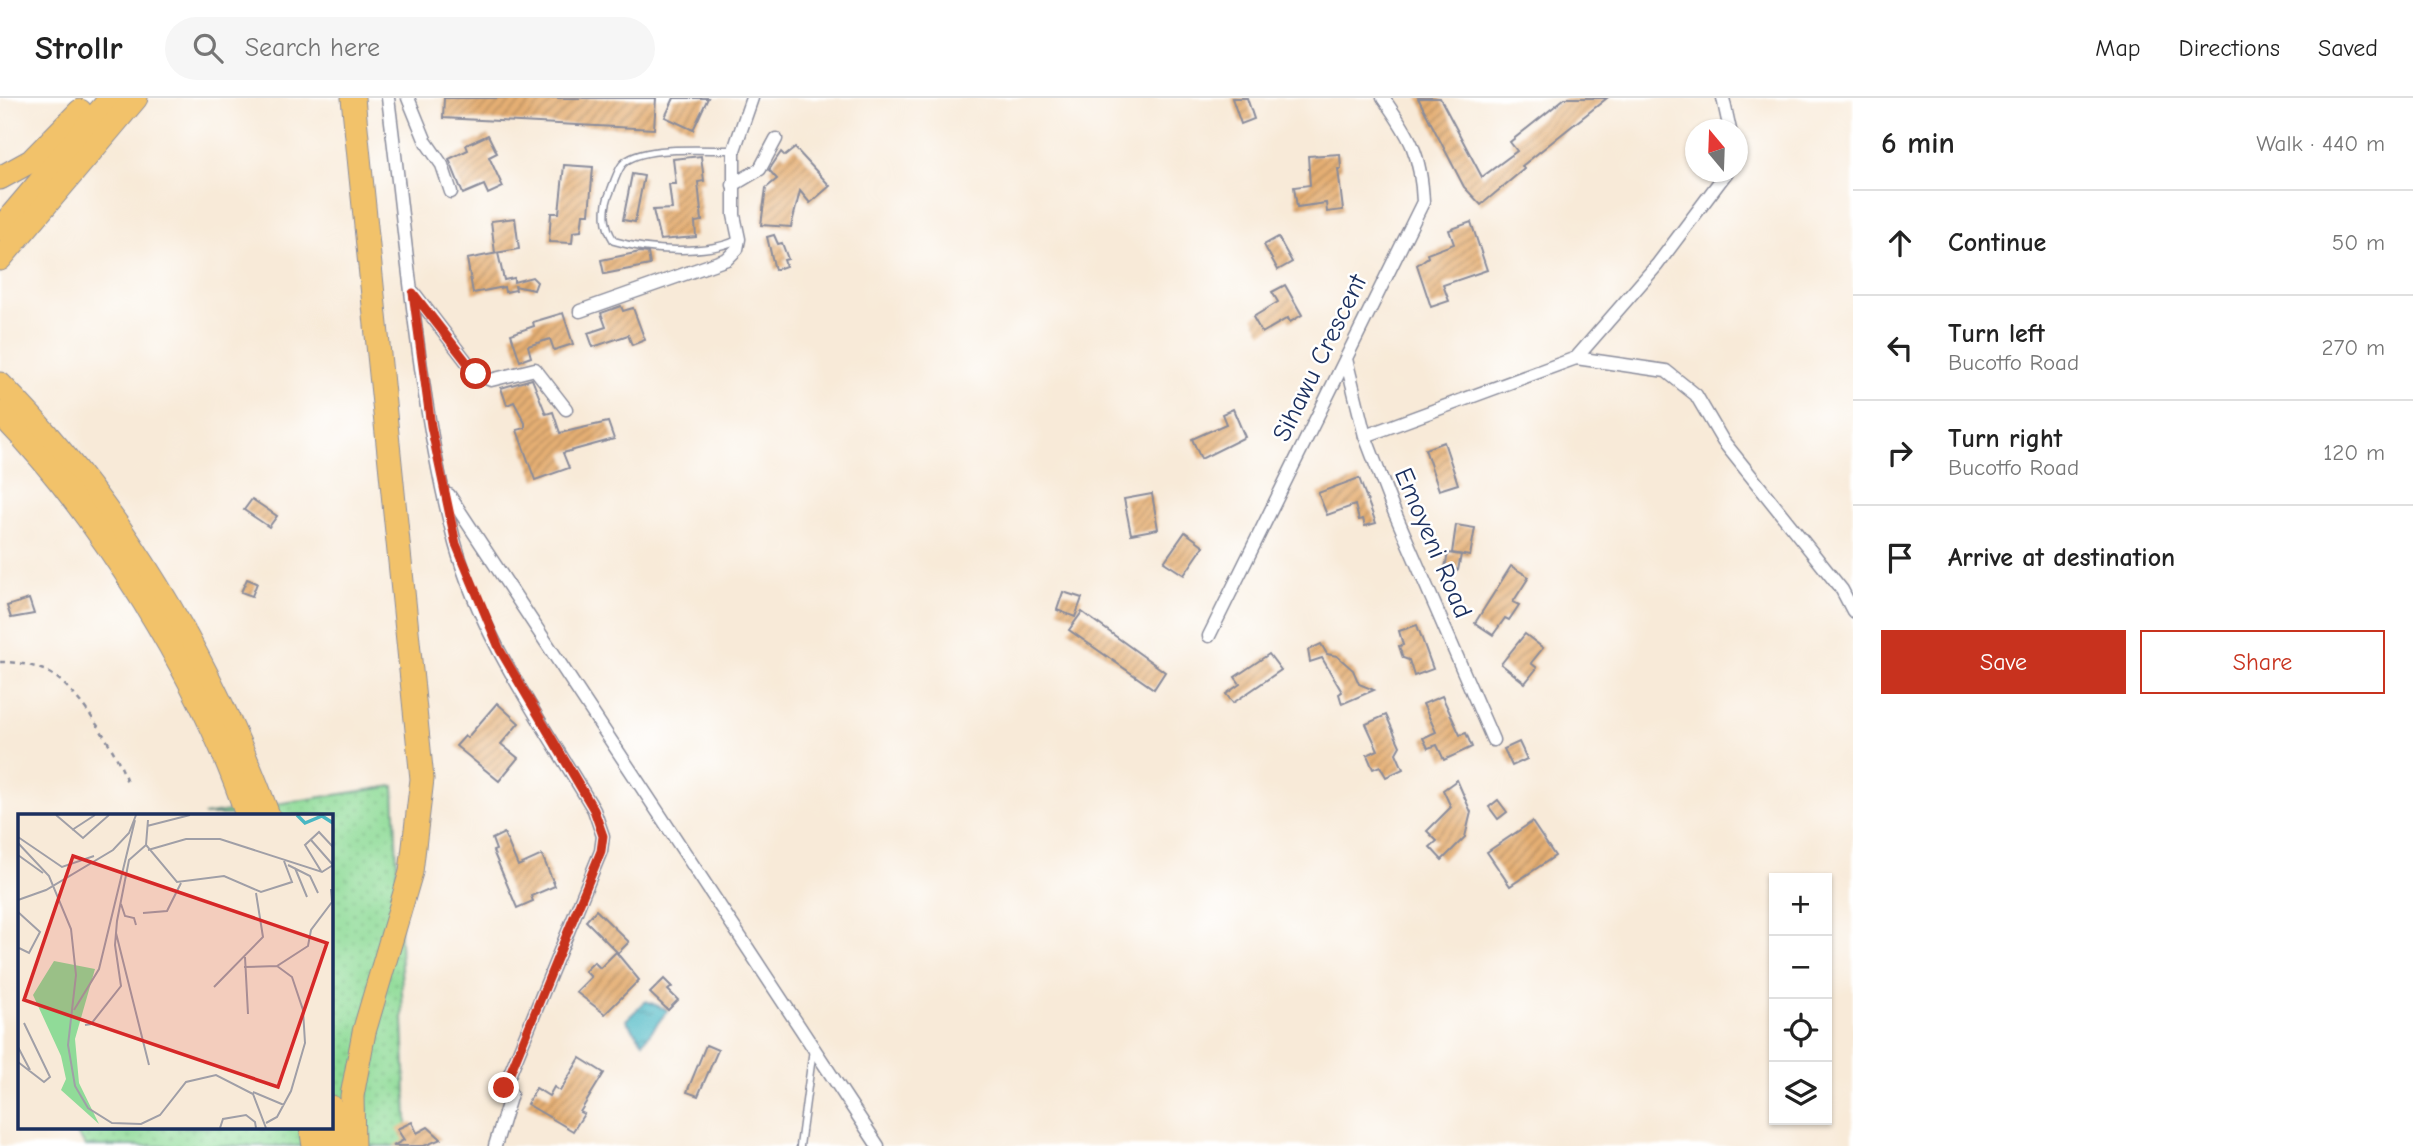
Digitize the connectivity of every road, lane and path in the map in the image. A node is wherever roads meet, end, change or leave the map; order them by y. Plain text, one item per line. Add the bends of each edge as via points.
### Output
1 (91, 98) edge
2 (111, 98) edge
3 (136, 98) edge
4 (353, 98) edge
5 (388, 98) edge
6 (408, 98) edge
7 (752, 98) edge
8 (1383, 98) edge
9 (1723, 98) edge
10 (1728, 119) edge
11 (776, 139) dead end
12 (734, 150) junction
13 (0, 178) edge
14 (1719, 182) edge
15 (733, 185) junction
16 (451, 192) dead end
17 (0, 229) edge
18 (739, 239) junction
19 (0, 260) edge
20 (413, 293) junction
21 (580, 311) dead end
22 (1576, 358) junction
23 (1346, 359) junction
24 (0, 384) edge
25 (566, 409) dead end
26 (0, 412) edge
27 (1365, 436) junction
28 (445, 489) junction
29 (1853, 611) edge
30 (1209, 636) dead end
31 (0, 662) edge
32 (1493, 740) dead end
33 (127, 783) dead end
34 (247, 814) edge
35 (268, 814) edge
36 (813, 1043) junction
37 (332, 1117) edge
38 (311, 1128) edge
39 (314, 1146) edge
40 (335, 1146) edge
41 (353, 1146) edge
42 (495, 1146) edge
43 (800, 1146) edge
44 (878, 1146) edge

1 - 13 highway via 31,160
2 - 17 highway
3 - 19 highway
4 - 41 highway via 422,779 411,872 364,1032 352,1096
5 - 20 street
6 - 16 street
7 - 12 street
8 - 23 street, Sihawu Crescent via 1404,127 1422,168 1423,201
9 - 10 street
11 - 15 street via 760,169
12 - 15 street
12 - 18 lane via 654,152 623,163 605,204 606,227 614,242 636,248 719,249
14 - 22 street via 1657,265
15 - 18 street
18 - 21 street via 727,259
20 - 25 street via 476,374 491,380 535,369
20 - 28 street via 431,426
22 - 27 street
22 - 29 street via 1666,371 1696,395 1723,441 1842,590
23 - 27 street, Emoyeni Road
23 - 30 street, Sihawu Crescent
24 - 35 highway via 89,487 151,576 210,677
26 - 34 highway via 89,520 143,604 201,704
27 - 32 street, Emoyeni Road
28 - 36 street
28 - 42 street via 456,544 500,650 594,810 603,836 593,873 504,1088 511,1094
31 - 33 path via 23,664 55,676 97,726 123,766
36 - 43 lane
36 - 44 street
37 - 40 highway
38 - 39 highway

